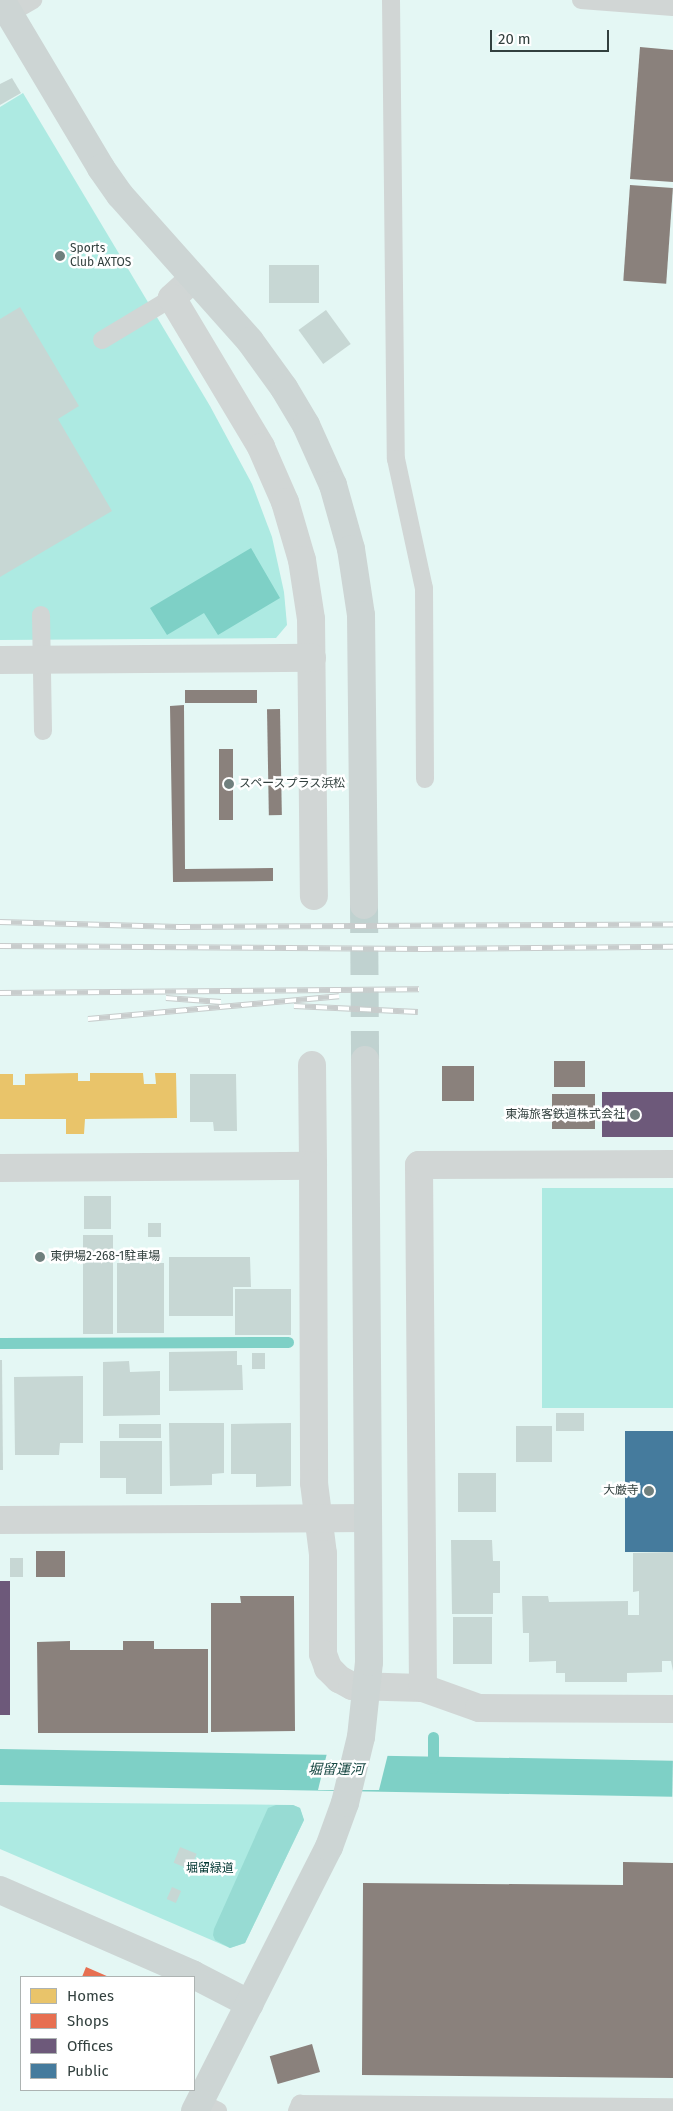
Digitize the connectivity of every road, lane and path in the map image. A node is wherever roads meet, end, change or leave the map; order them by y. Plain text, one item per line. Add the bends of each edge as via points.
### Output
1 (33, 0) edge
2 (391, 0) edge
3 (580, 0) edge
4 (5, 7) edge
5 (673, 7) edge
6 (194, 278) junction
7 (172, 298) junction
8 (102, 340) dead end
9 (41, 615) dead end
10 (312, 658) junction
11 (0, 660) edge
12 (42, 660) junction
13 (43, 731) dead end
14 (425, 779) dead end
15 (314, 896) dead end
16 (364, 905) tunnel mouth
17 (365, 1060) tunnel mouth
18 (312, 1065) dead end
19 (673, 1164) edge
20 (312, 1166) junction
21 (0, 1168) edge
22 (318, 1518) junction
23 (368, 1518) junction
24 (0, 1520) edge
25 (367, 1688) junction
26 (423, 1688) junction
27 (673, 1709) edge
28 (0, 1890) edge
29 (250, 2004) junction
30 (673, 2107) edge
31 (204, 2108) edge
32 (297, 2111) edge

1 - 4 lane
2 - 14 lane via 396,459 424,588
3 - 5 lane
4 - 6 street via 101,168 120,195
6 - 7 street
6 - 16 street via 250,342 289,395 320,454 343,517 361,615
7 - 8 lane
7 - 10 street via 261,447 285,502 307,589
9 - 12 lane
10 - 12 street
10 - 15 street
11 - 12 street
12 - 13 lane
17 - 23 street
18 - 20 street
19 - 26 street via 419,1165
20 - 21 street
20 - 22 street via 314,1482
22 - 23 street
22 - 24 street
22 - 25 street via 323,1554 323,1654 328,1668 339,1680
23 - 25 street
25 - 26 street
25 - 29 street via 361,1737 347,1796 329,1847
26 - 27 street via 480,1708
28 - 29 street via 192,1974
29 - 31 street
30 - 32 lane via 300,2104

